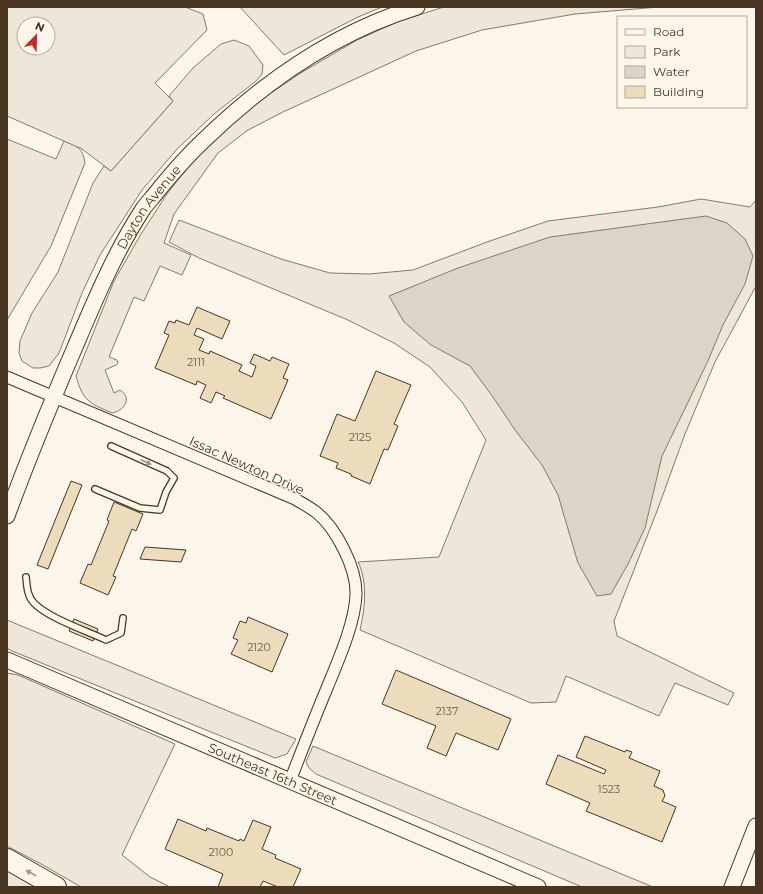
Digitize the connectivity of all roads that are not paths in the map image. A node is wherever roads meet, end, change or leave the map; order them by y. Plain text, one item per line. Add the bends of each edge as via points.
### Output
1 (417, 7) edge
2 (7, 378) edge
3 (53, 398) junction
4 (111, 446) dead end
5 (95, 489) dead end
6 (7, 516) edge
7 (26, 577) dead end
8 (123, 618) dead end
9 (7, 660) edge
10 (7, 666) edge
11 (26, 668) junction
12 (290, 781) junction
13 (756, 826) edge
14 (7, 859) edge
15 (56, 887) edge
16 (538, 887) edge
17 (732, 887) edge

1 - 3 main road, Dayton Avenue via 391,15 343,36 280,75 227,118 183,160 144,208 114,260
2 - 3 street, Issac Newton Drive
3 - 6 main road, Dayton Avenue
3 - 12 street, Issac Newton Drive via 295,499 316,512 339,541 354,575 356,595 353,613 344,646
4 -> 5 lane via 167,471 174,478 160,510 140,508
7 - 8 lane via 27,591 34,603 48,614 106,640 121,633
9 - 11 main road, Southeast 16th Street
10 - 11 main road
11 - 12 main road, Southeast 16th Street
12 - 16 main road, Southeast 16th Street
13 - 17 main road
15 -> 14 highway

